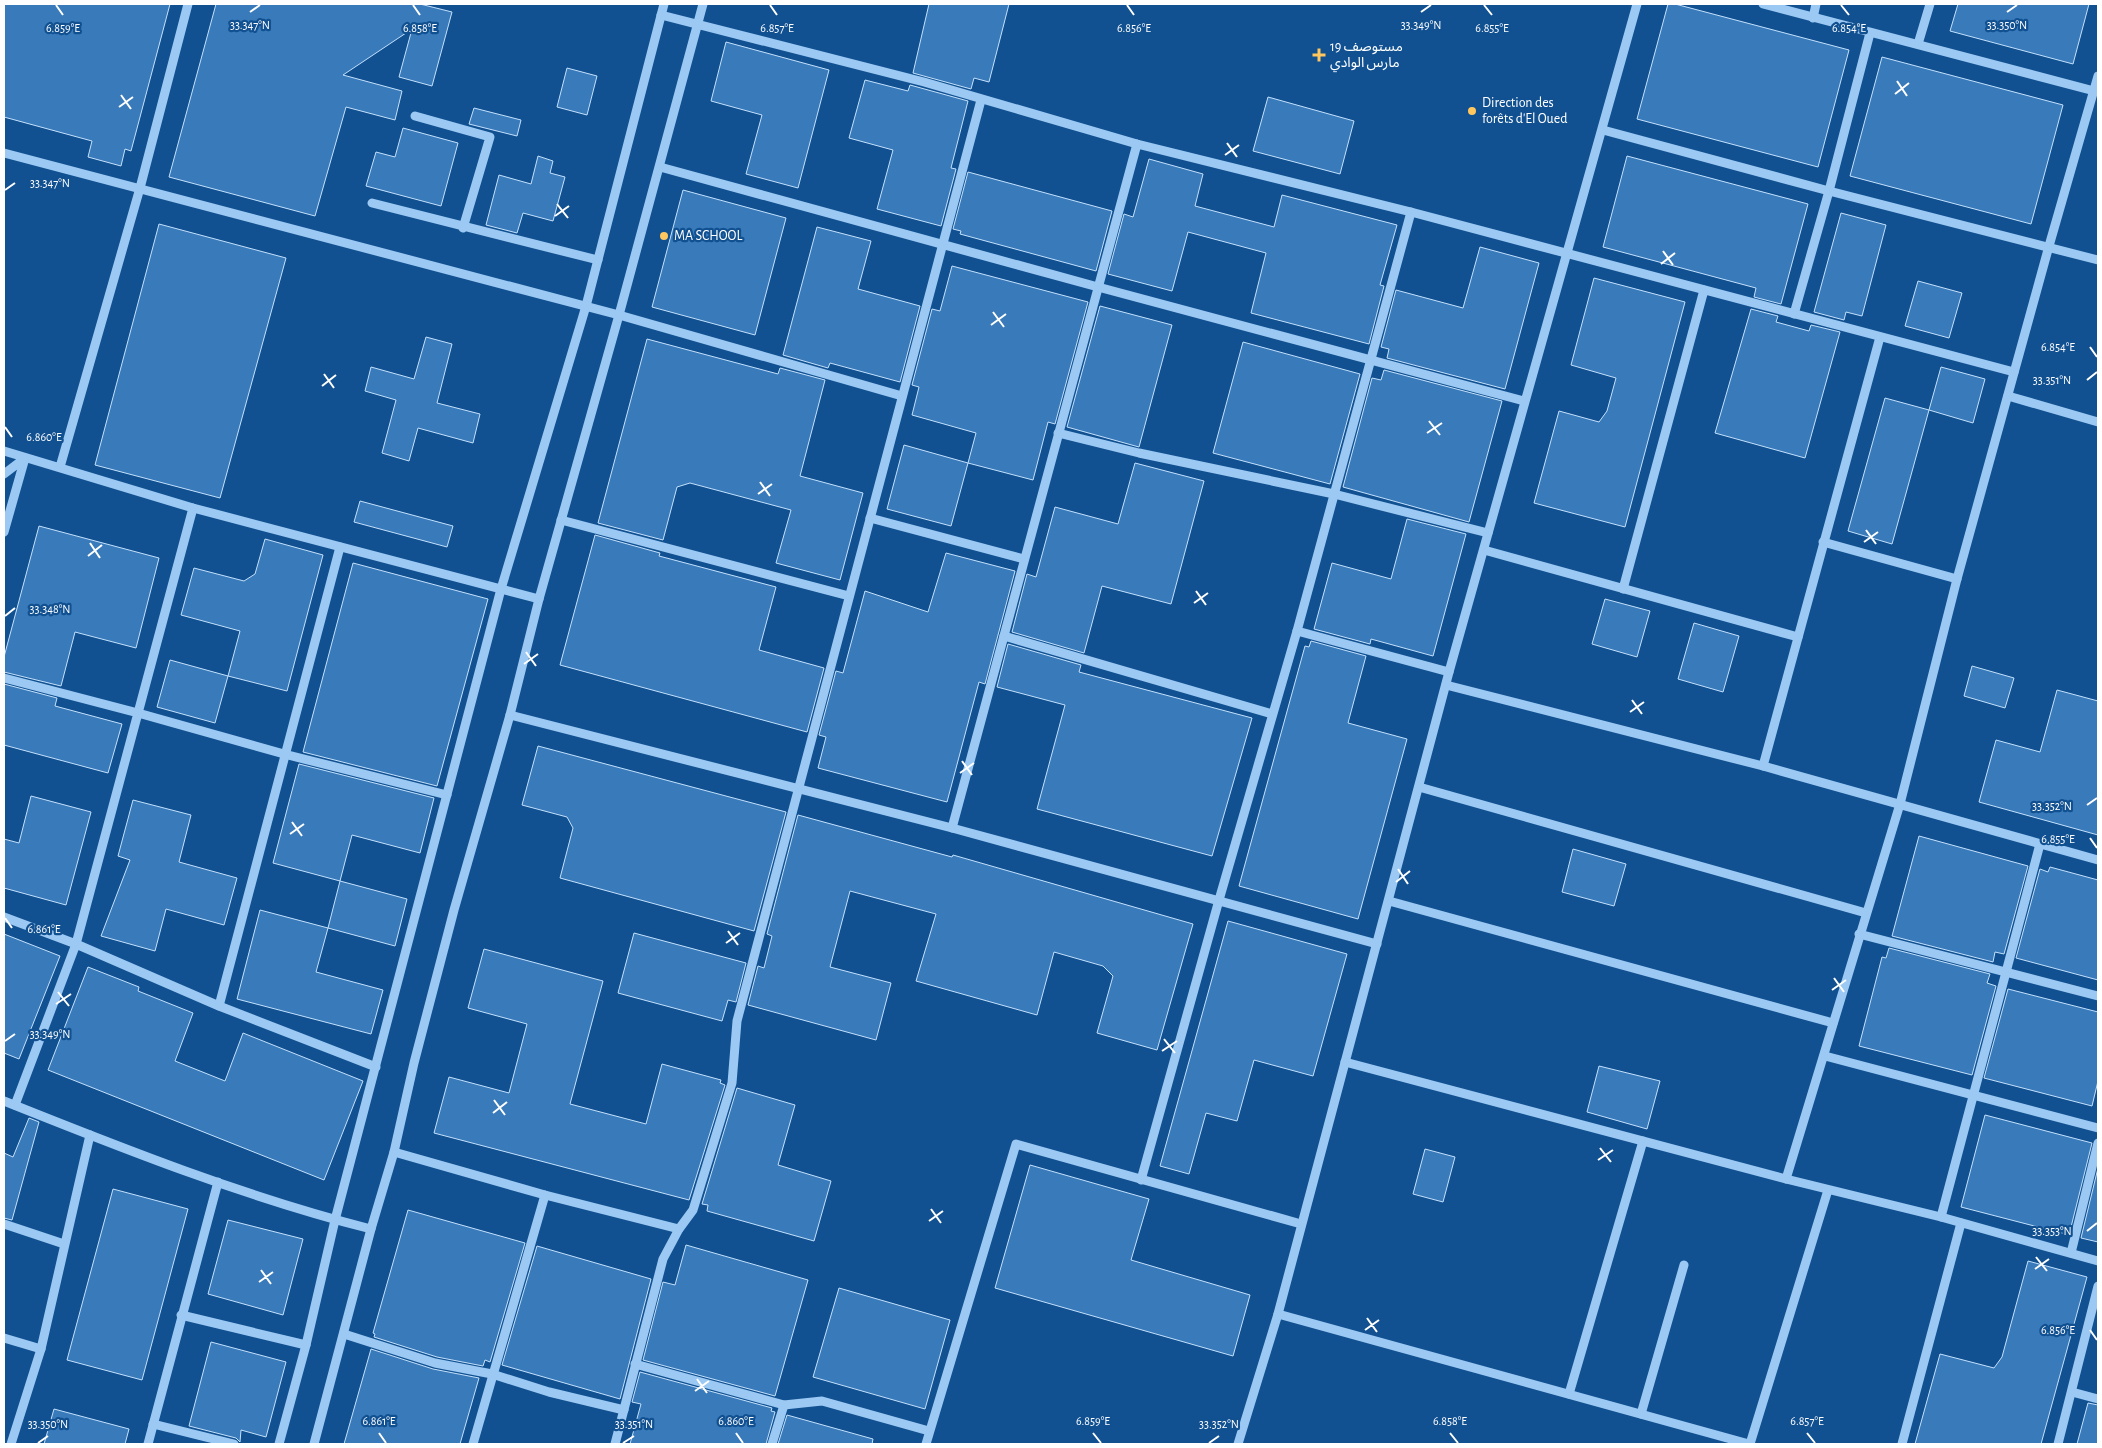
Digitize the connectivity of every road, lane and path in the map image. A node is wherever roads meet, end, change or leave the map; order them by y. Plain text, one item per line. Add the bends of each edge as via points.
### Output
1 (188, 4) edge
2 (664, 4) edge
3 (703, 4) edge
4 (1638, 4) edge
5 (1763, 4) edge
6 (1816, 4) edge
7 (1930, 4) edge
8 (661, 15) junction
9 (1813, 18) junction
10 (698, 25) junction
11 (1870, 33) junction
12 (1918, 44) junction
13 (2098, 76) edge
14 (2096, 91) edge
15 (981, 100) junction
16 (415, 116) dead end
17 (1602, 130) junction
18 (1137, 144) junction
19 (4, 153) edge
20 (660, 167) junction
21 (140, 188) junction
22 (1829, 191) junction
23 (372, 203) dead end
24 (1411, 212) junction
25 (463, 228) junction
26 (943, 245) junction
27 (2049, 246) junction
28 (1567, 254) junction
29 (598, 260) junction
30 (2098, 260) edge
31 (1098, 287) junction
32 (1704, 290) junction
33 (586, 306) junction
34 (1794, 314) junction
35 (619, 315) junction
36 (1880, 337) junction
37 (1371, 360) junction
38 (2014, 372) junction
39 (902, 396) junction
40 (2008, 396) junction
41 (1524, 402) junction
42 (2098, 422) edge
43 (1058, 433) junction
44 (4, 451) edge
45 (25, 458) junction
46 (60, 467) junction
47 (4, 474) edge
48 (1334, 494) junction
49 (193, 508) junction
50 (870, 518) junction
51 (561, 520) junction
52 (4, 532) edge
53 (1488, 533) junction
54 (1823, 542) junction
55 (340, 547) junction
56 (1484, 550) junction
57 (1024, 560) junction
58 (1957, 579) junction
59 (501, 589) junction
60 (1622, 589) junction
61 (849, 596) junction
62 (539, 599) junction
63 (1298, 631) junction
64 (1004, 636) junction
65 (1798, 637) junction
66 (1450, 672) junction
67 (4, 678) edge
68 (1446, 685) junction
69 (138, 712) junction
70 (1272, 714) junction
71 (510, 715) junction
72 (284, 754) junction
73 (1762, 766) junction
74 (1419, 787) junction
75 (798, 788) junction
76 (447, 795) junction
77 (1900, 804) junction
78 (952, 828) junction
79 (2040, 844) junction
80 (2098, 860) edge
81 (1219, 900) junction
82 (1389, 901) junction
83 (1866, 913) junction
84 (4, 917) edge
85 (1860, 934) junction
86 (76, 944) junction
87 (1376, 944) junction
88 (2007, 972) junction
89 (2098, 996) edge
90 (219, 1006) junction
91 (1833, 1023) junction
92 (1824, 1056) junction
93 (1345, 1062) junction
94 (376, 1067) junction
95 (1974, 1096) junction
96 (4, 1101) edge
97 (15, 1105) junction
98 (2098, 1128) edge
99 (90, 1135) junction
100 (1643, 1141) junction
101 (2098, 1143) edge
102 (394, 1152) junction
103 (1786, 1179) junction
104 (1141, 1180) junction
105 (218, 1182) junction
106 (1828, 1190) junction
107 (545, 1195) junction
108 (1941, 1217) junction
109 (335, 1220) junction
110 (1961, 1223) junction
111 (4, 1224) edge
112 (1301, 1224) junction
113 (371, 1229) junction
114 (678, 1229) junction
115 (64, 1244) junction
116 (2071, 1254) junction
117 (2098, 1261) edge
118 (1684, 1265) dead end
119 (2098, 1286) edge
120 (1278, 1314) junction
121 (181, 1315) junction
122 (344, 1334) junction
123 (4, 1338) edge
124 (306, 1345) junction
125 (41, 1349) junction
126 (635, 1364) junction
127 (492, 1374) junction
128 (2072, 1392) junction
129 (1569, 1394) junction
130 (2098, 1399) edge
131 (784, 1405) junction
132 (624, 1410) junction
133 (1641, 1414) junction
134 (153, 1424) junction
135 (929, 1432) junction
136 (12, 1444) edge
137 (148, 1444) edge
138 (234, 1444) edge
139 (279, 1444) edge
140 (314, 1444) edge
141 (473, 1444) edge
142 (615, 1444) edge
143 (772, 1444) edge
144 (926, 1444) edge
145 (1238, 1444) edge
146 (1750, 1444) edge
147 (1902, 1444) edge
148 (2058, 1444) edge

1 - 21 street
2 - 8 street
3 - 10 street
4 - 17 street
5 - 9 street
6 - 9 street
7 - 12 street
8 - 10 street
8 - 29 street
9 - 11 street
10 - 15 street via 924,82
10 - 20 street
11 - 12 street
11 - 22 street
12 - 14 street
13 - 14 street
14 - 27 street
15 - 18 street
15 - 26 street
16 - 25 street via 490,137
17 - 22 street
17 - 28 street
18 - 24 street
18 - 31 street
19 - 21 street
20 - 26 street
20 - 35 street
21 - 33 street
21 - 46 street
22 - 27 street
22 - 34 street
23 - 25 street
24 - 28 street
24 - 37 street
25 - 29 street
26 - 31 street
26 - 39 street
27 - 30 street
27 - 38 street
28 - 32 street
28 - 41 street
29 - 33 street
31 - 37 street
31 - 43 street
32 - 34 street
32 - 60 street
33 - 35 street
33 - 59 street
34 - 36 street
35 - 39 street
35 - 51 street
36 - 38 street
36 - 54 street
37 - 41 street
37 - 48 street
38 - 40 street
39 - 50 street
40 - 42 street
40 - 58 street
41 - 53 street
43 - 48 street
43 - 57 street
44 - 45 street
45 - 46 street
45 - 47 street
45 - 52 street
46 - 49 street
48 - 53 street
48 - 63 street
49 - 55 street
49 - 69 street
50 - 57 street
50 - 61 street
51 - 61 street
51 - 62 street
53 - 56 street
54 - 58 street
54 - 65 street
55 - 59 street
55 - 72 street
56 - 60 street
56 - 66 street
57 - 64 street
58 - 77 street
59 - 62 street
59 - 76 street
60 - 65 street
61 - 75 street
62 - 71 street
63 - 66 street
63 - 70 street
64 - 70 street
64 - 78 street
65 - 73 street
66 - 68 street
67 - 69 street
68 - 73 street
68 - 74 street
69 - 72 street
69 - 86 street
70 - 81 street
71 - 75 street
71 - 102 street via 454,910
72 - 76 street
72 - 90 street
73 - 77 street
74 - 82 street
74 - 83 street
75 - 78 street
75 - 114 street via 737,1021 732,1083 693,1210
76 - 94 street
77 - 79 street
77 - 83 street
78 - 81 street
79 - 80 street
79 - 88 street
81 - 87 street
81 - 104 street
82 - 87 street
82 - 91 street
83 - 85 street
84 - 86 street
85 - 88 street
85 - 91 street
86 - 90 street
86 - 97 street
87 - 93 street
88 - 89 street
88 - 95 street
90 - 94 street
91 - 92 street
92 - 95 street
92 - 103 street
93 - 100 street
93 - 112 street
94 - 109 street
95 - 98 street
95 - 108 street
96 - 97 street
97 - 99 street
99 - 105 street
99 - 115 street
100 - 103 street
100 - 129 street
101 - 116 street
102 - 107 street
102 - 113 street
103 - 106 street
104 - 112 street
104 - 135 street via 1016,1144
105 - 109 street
105 - 121 street
106 - 108 street
106 - 146 street
107 - 114 street
107 - 127 street
108 - 110 street
109 - 113 street
109 - 124 street
110 - 116 street
110 - 147 street
111 - 115 street
112 - 120 street
113 - 122 street
114 - 126 street via 663,1259
115 - 125 street
116 - 117 street
118 - 133 street
119 - 128 street
120 - 129 street
120 - 145 street
121 - 124 street
121 - 134 street
122 - 127 street via 435,1363
122 - 140 street
123 - 125 street
124 - 139 street
125 - 136 street
126 - 131 street
126 - 132 street
127 - 132 street
127 - 141 street
128 - 130 street
128 - 148 street
129 - 133 street
131 - 135 street via 822,1401
131 - 143 street
132 - 142 street
133 - 146 street
134 - 137 street
134 - 138 street
135 - 144 street

